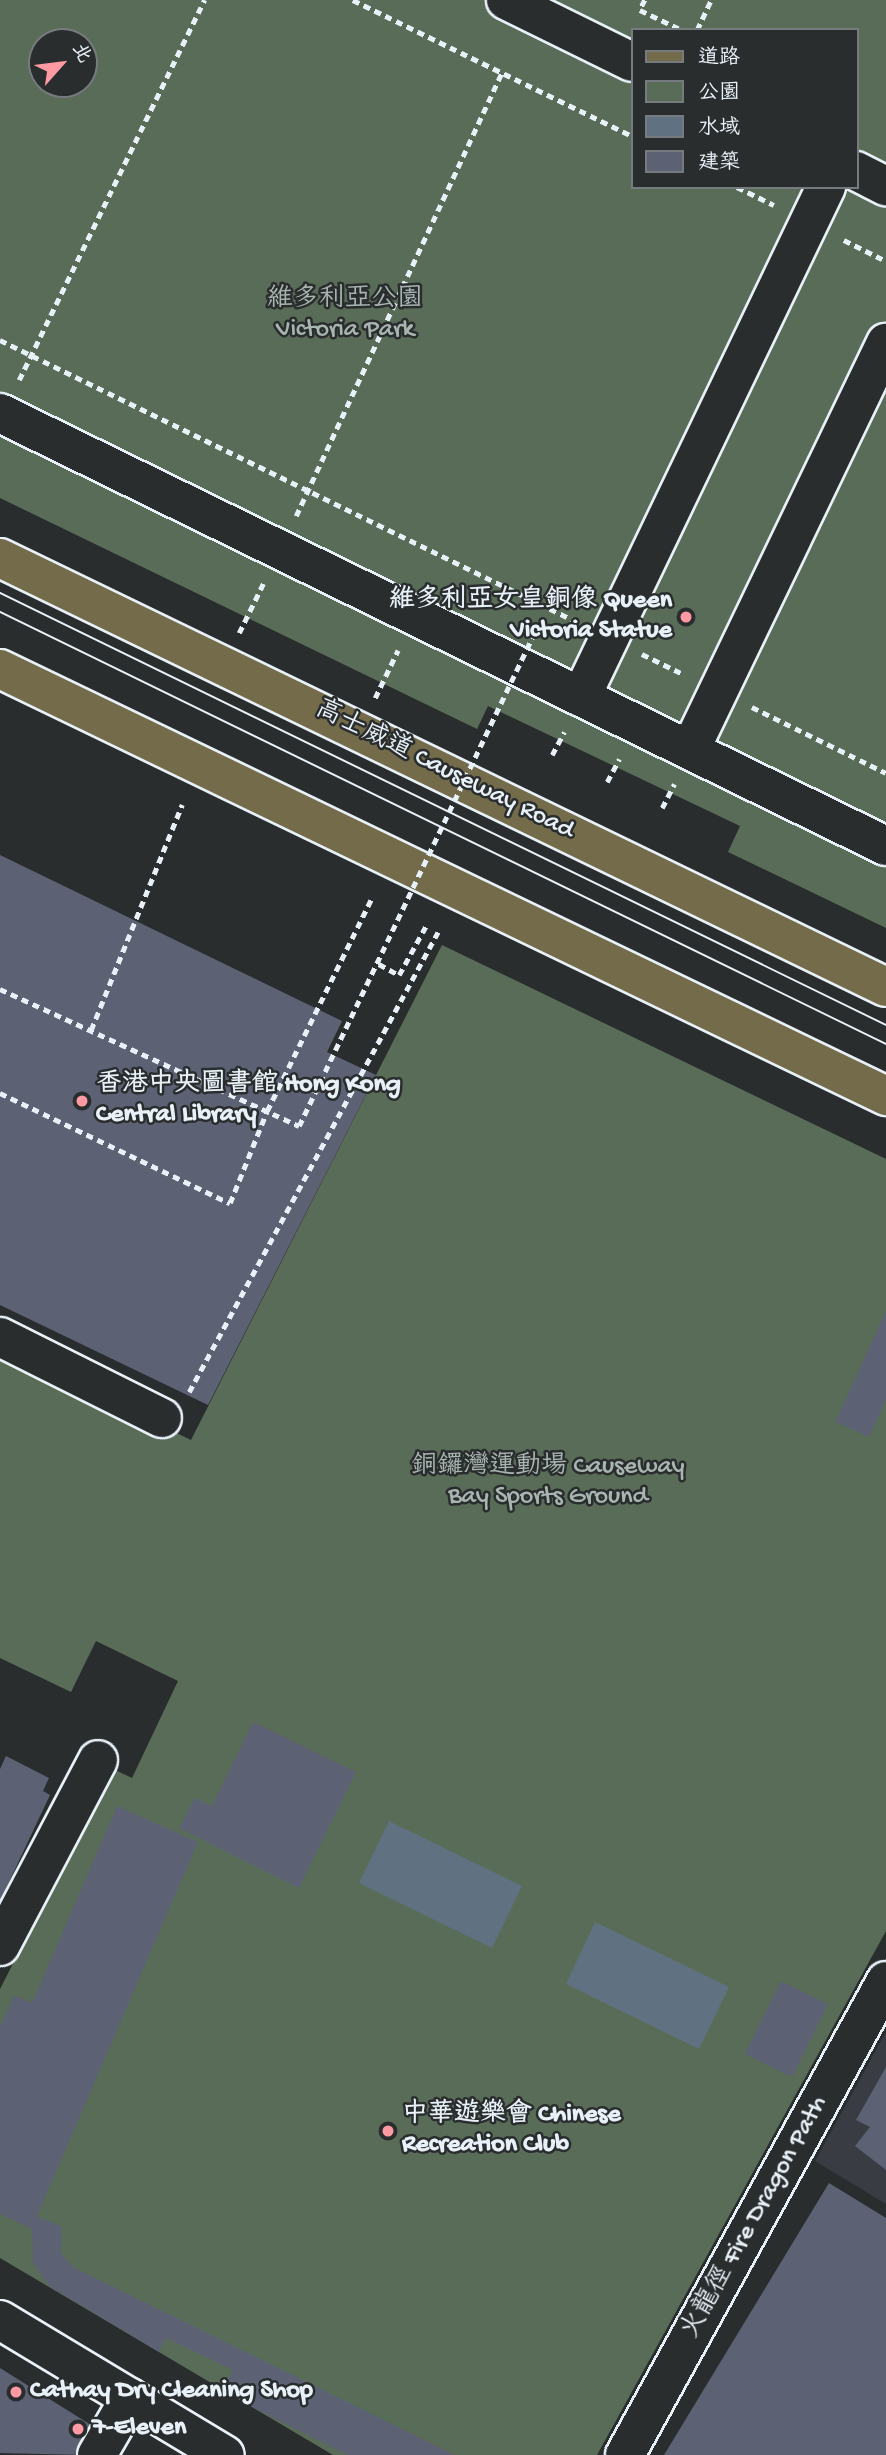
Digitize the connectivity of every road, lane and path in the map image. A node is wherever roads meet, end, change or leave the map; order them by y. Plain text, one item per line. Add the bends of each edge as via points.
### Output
1 (204, 0) edge
2 (353, 0) edge
3 (506, 0) edge
4 (645, 0) edge
5 (710, 0) edge
6 (678, 28) edge
7 (698, 28) edge
8 (630, 61) edge
9 (502, 73) junction
10 (630, 135) edge
11 (858, 172) edge
12 (886, 186) edge
13 (825, 189) edge
14 (0, 340) edge
15 (886, 344) edge
16 (31, 355) junction
17 (1, 413) edge
18 (308, 491) junction
19 (279, 549) junction
20 (0, 558) edge
21 (239, 634) dead end
22 (532, 638) dead end
23 (609, 638) junction
24 (0, 670) edge
25 (718, 691) junction
26 (581, 697) junction
27 (690, 750) junction
28 (886, 773) edge
29 (182, 806) dead end
30 (886, 846) edge
31 (372, 898) dead end
32 (427, 924) dead end
33 (439, 930) dead end
34 (379, 964) junction
35 (886, 988) edge
36 (0, 989) edge
37 (91, 1030) junction
38 (0, 1093) edge
39 (886, 1096) edge
40 (267, 1111) junction
41 (60, 1114) dead end
42 (57, 1120) junction
43 (0, 1337) edge
44 (172, 1412) joint
45 (98, 1760) dead end
46 (0, 1946) edge
47 (886, 1981) edge
48 (0, 2320) edge
49 (131, 2398) junction
50 (97, 2455) edge
51 (225, 2455) edge
52 (625, 2455) edge

1 - 16 path
2 - 9 path
3 - 8 street
4 - 6 path via 640,9
5 - 7 path
9 - 10 path
9 - 18 path
11 - 12 street
13 - 23 street
14 - 16 path
15 - 25 street
16 - 17 path
16 - 18 path
17 - 19 street
18 - 19 path
18 - 23 path
19 - 21 path
19 - 26 street
20 - 35 main road, 高士威道 Causeway Road
22 - 34 path, bridge
23 - 25 path
23 - 26 street
24 - 39 main road
25 - 27 street
25 - 28 path
26 - 27 street
27 - 30 street
29 - 37 path
31 - 40 path
32 - 34 path via 399,975
33 - 44 path
34 - 40 path, bridge via 299,1126
36 - 37 path
37 - 40 path
38 - 42 path
40 - 42 path via 230,1203
41 - 42 path
43 - 44 street
45 - 46 street
47 - 52 street, 火龍徑 Fire Dragon Path
48 - 49 street
49 - 50 street
49 - 51 street

